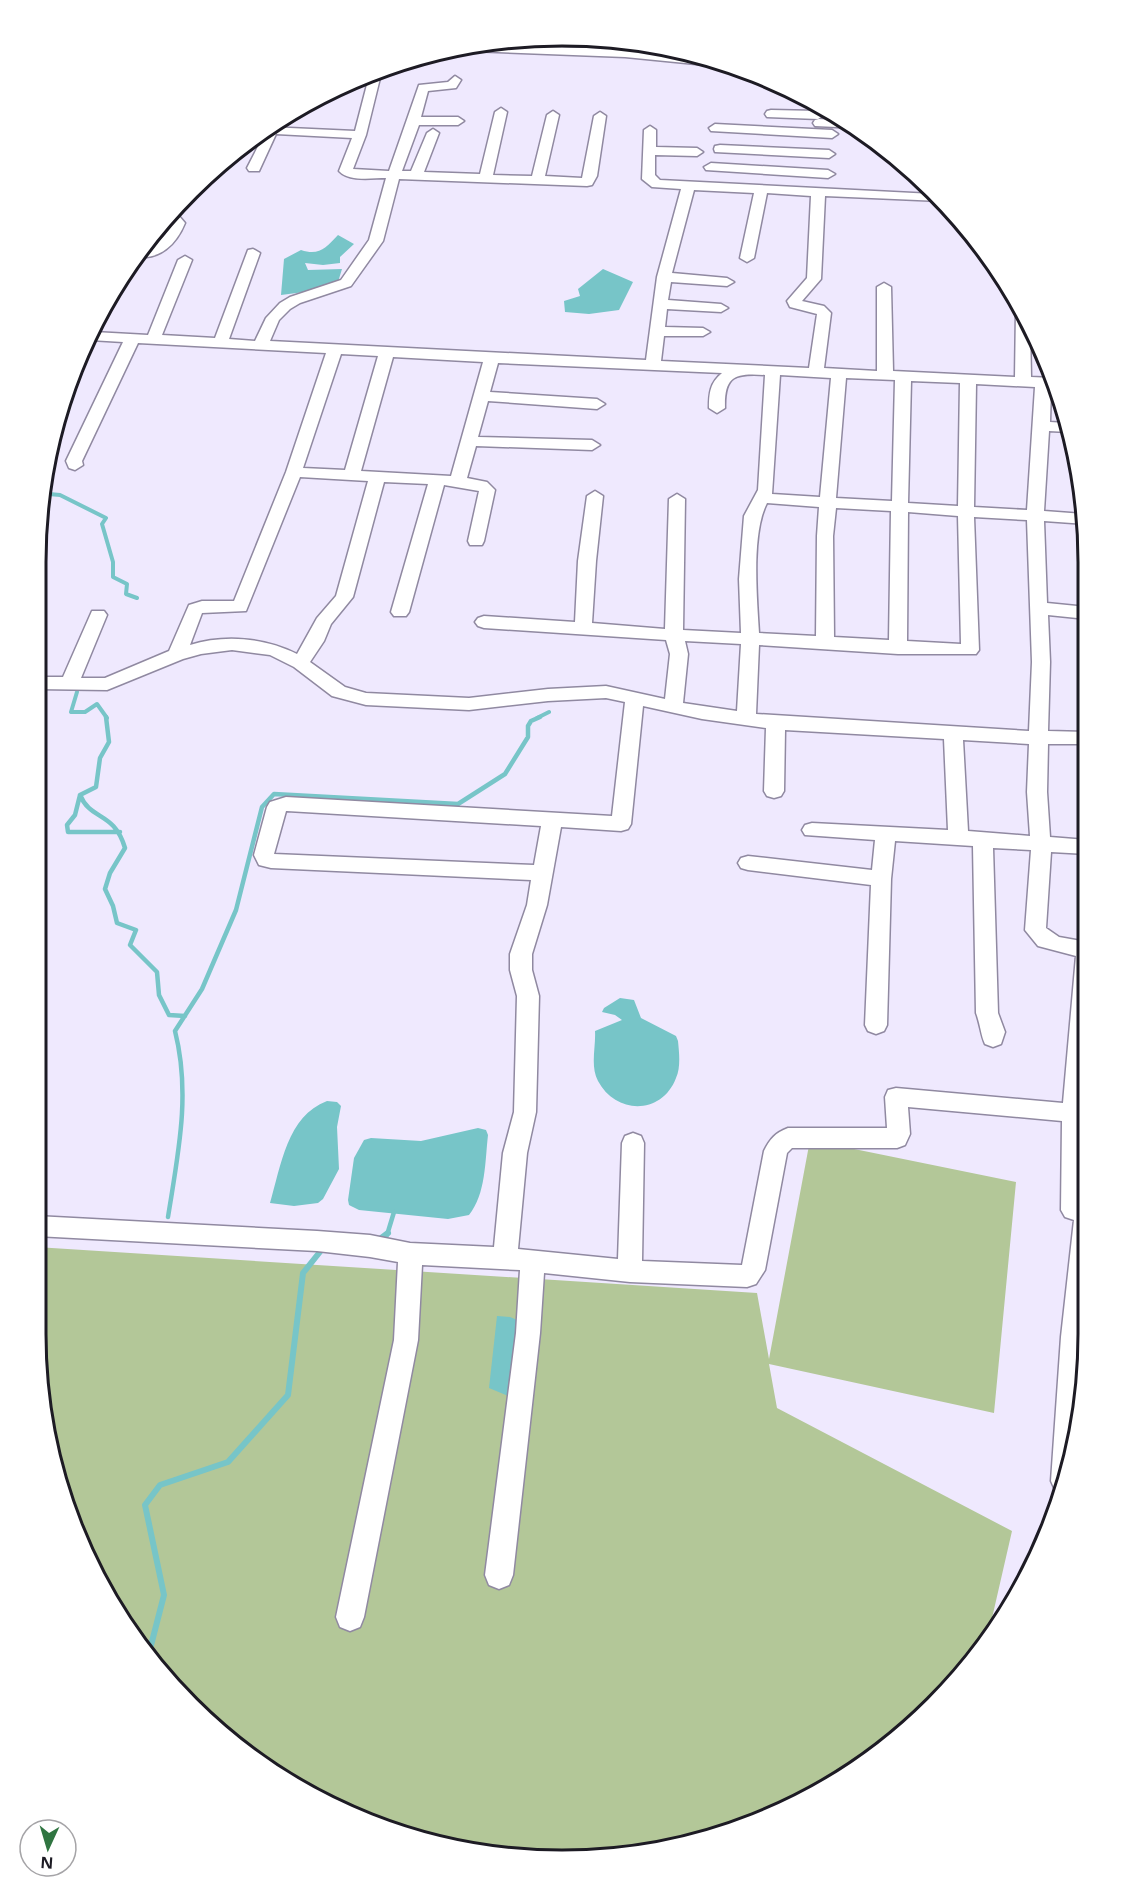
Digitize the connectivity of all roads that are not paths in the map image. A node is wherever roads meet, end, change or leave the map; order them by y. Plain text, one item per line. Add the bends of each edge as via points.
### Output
1 (521, 49) edge
2 (664, 56) edge
3 (455, 80) dead end
4 (374, 83) edge
5 (501, 112) dead end
6 (771, 114) dead end
7 (553, 115) dead end
8 (600, 116) dead end
9 (414, 121) junction
10 (458, 121) dead end
11 (823, 122) edge
12 (715, 128) dead end
13 (650, 130) dead end
14 (282, 131) edge
15 (433, 133) dead end
16 (360, 135) junction
17 (266, 140) edge
18 (720, 150) dead end
19 (650, 151) junction
20 (697, 152) dead end
21 (829, 154) junction
22 (711, 167) dead end
23 (254, 168) dead end
24 (394, 174) junction
25 (828, 174) junction
26 (416, 176) junction
27 (486, 178) junction
28 (538, 180) junction
29 (688, 187) junction
30 (761, 190) junction
31 (823, 193) junction
32 (926, 196) edge
33 (175, 220) edge
34 (149, 253) edge
35 (252, 253) dead end
36 (747, 258) dead end
37 (185, 260) dead end
38 (664, 277) junction
39 (726, 282) dead end
40 (884, 286) dead end
41 (661, 304) junction
42 (721, 308) dead end
43 (657, 331) junction
44 (703, 332) dead end
45 (1023, 332) edge
46 (99, 336) edge
47 (133, 337) junction
48 (153, 338) junction
49 (221, 342) junction
50 (261, 344) junction
51 (335, 349) junction
52 (387, 352) junction
53 (492, 358) junction
54 (653, 364) junction
55 (737, 369) junction
56 (773, 371) junction
57 (816, 373) junction
58 (839, 374) junction
59 (885, 376) junction
60 (903, 377) junction
61 (968, 379) junction
62 (1023, 381) junction
63 (1045, 382) edge
64 (1048, 390) edge
65 (483, 396) junction
66 (597, 404) dead end
67 (717, 408) dead end
68 (1042, 426) junction
69 (1060, 427) edge
70 (469, 441) junction
71 (592, 445) dead end
72 (75, 465) dead end
73 (294, 472) junction
74 (351, 476) junction
75 (377, 477) junction
76 (437, 480) junction
77 (458, 482) junction
78 (595, 496) dead end
79 (761, 498) junction
80 (677, 499) dead end
81 (828, 502) junction
82 (900, 507) junction
83 (966, 511) junction
84 (1035, 515) junction
85 (1075, 518) edge
86 (476, 541) dead end
87 (1038, 608) junction
88 (400, 612) dead end
89 (1078, 612) edge
90 (98, 615) dead end
91 (484, 622) dead end
92 (583, 628) junction
93 (674, 635) junction
94 (750, 638) junction
95 (825, 642) junction
96 (898, 648) junction
97 (177, 654) junction
98 (300, 663) junction
99 (46, 683) edge
100 (69, 684) junction
101 (635, 699) junction
102 (673, 707) junction
103 (746, 719) junction
104 (776, 723) junction
105 (954, 732) junction
106 (1038, 738) junction
107 (1078, 738) edge
108 (774, 791) dead end
109 (552, 821) junction
110 (812, 830) dead end
111 (886, 833) junction
112 (958, 837) junction
113 (983, 839) junction
114 (1041, 845) junction
115 (1078, 847) edge
116 (748, 863) dead end
117 (541, 873) junction
118 (881, 879) junction
119 (1078, 948) edge
120 (876, 1025) dead end
121 (993, 1038) dead end
122 (1078, 1114) edge
123 (633, 1143) dead end
124 (46, 1227) edge
125 (410, 1254) junction
126 (505, 1258) junction
127 (1078, 1261) edge
128 (534, 1262) junction
129 (630, 1271) junction
130 (1066, 1442) edge
131 (499, 1575) dead end
132 (350, 1617) dead end

1 - 2 street
3 - 9 street via 452,85 423,88
4 - 16 street
5 - 27 street
6 - 11 street
7 - 28 street
8 - 28 street via 589,182
9 - 10 street
9 - 24 street
11 - 12 street
11 - 21 street
13 - 19 street
14 - 16 street
15 - 26 street
16 - 24 street via 347,172
17 - 23 street
18 - 21 street
19 - 20 street
19 - 29 street via 648,175 652,182
21 - 25 street
22 - 25 street
24 - 26 street
24 - 50 street via 376,241 346,283 285,306 273,318
25 - 31 street
26 - 27 street
27 - 28 street
29 - 30 street
29 - 38 street
30 - 31 street
30 - 36 street
31 - 32 street
31 - 57 street via 814,279 794,301 824,313
33 - 34 street via 178,223 168,242
35 - 49 street
37 - 48 street
38 - 39 street
38 - 41 street
40 - 59 street
41 - 42 street
41 - 43 street
43 - 44 street
43 - 54 street
45 - 62 street
46 - 47 street
47 - 48 street
47 - 72 street
48 - 49 street
49 - 50 street
50 - 51 street
51 - 52 street
51 - 73 street
52 - 53 street
52 - 74 street
53 - 54 street
53 - 65 street
54 - 55 street
55 - 56 street
55 - 67 street via 718,382
56 - 57 street
56 - 79 street via 766,479
57 - 58 street
58 - 59 street
58 - 81 street
59 - 60 street
60 - 61 street
60 - 82 street
61 - 62 street
61 - 83 street
62 - 63 street
64 - 68 street
65 - 66 street
65 - 70 street
68 - 69 street
68 - 84 street
70 - 71 street
70 - 77 street
73 - 74 street
73 - 97 street via 240,607 195,609
74 - 75 street
75 - 76 street
75 - 98 street via 345,597 323,622
76 - 77 street
76 - 88 street
77 - 86 street via 481,484 487,490
78 - 92 street
79 - 81 street
79 - 94 street via 752,516
80 - 93 street
81 - 82 street
81 - 95 street
82 - 83 street
82 - 96 street
83 - 84 street
83 - 96 street via 971,650
84 - 85 street
84 - 87 street
87 - 89 street
87 - 106 street
90 - 100 street
91 - 92 street
92 - 93 street
93 - 94 street
93 - 102 street via 679,654
94 - 95 street
94 - 103 street
95 - 96 street
97 - 98 street via 232,645 271,649
97 - 100 street via 114,682
98 - 101 street via 339,692 366,699 469,704 584,692
99 - 100 street
101 - 102 street
101 - 109 street via 621,824
102 - 103 street
103 - 104 street
104 - 105 street
104 - 108 street
105 - 106 street
105 - 112 street
106 - 107 street
106 - 114 street
109 - 117 street
109 - 117 street via 281,804 264,855 271,861
110 - 111 street
111 - 112 street
111 - 118 street
112 - 113 street
113 - 114 street
113 - 121 street via 987,1013
114 - 115 street
114 - 119 street via 1035,930 1051,943
116 - 118 street
117 - 126 street via 537,905 521,954 528,996 525,1112 515,1153
118 - 120 street
122 - 129 street via 896,1097 897,1138 788,1138 781,1143 751,1274
123 - 129 street
124 - 125 street via 317,1241
125 - 126 street
125 - 132 street via 406,1340
126 - 128 street
127 - 130 street
128 - 129 street
128 - 131 street

